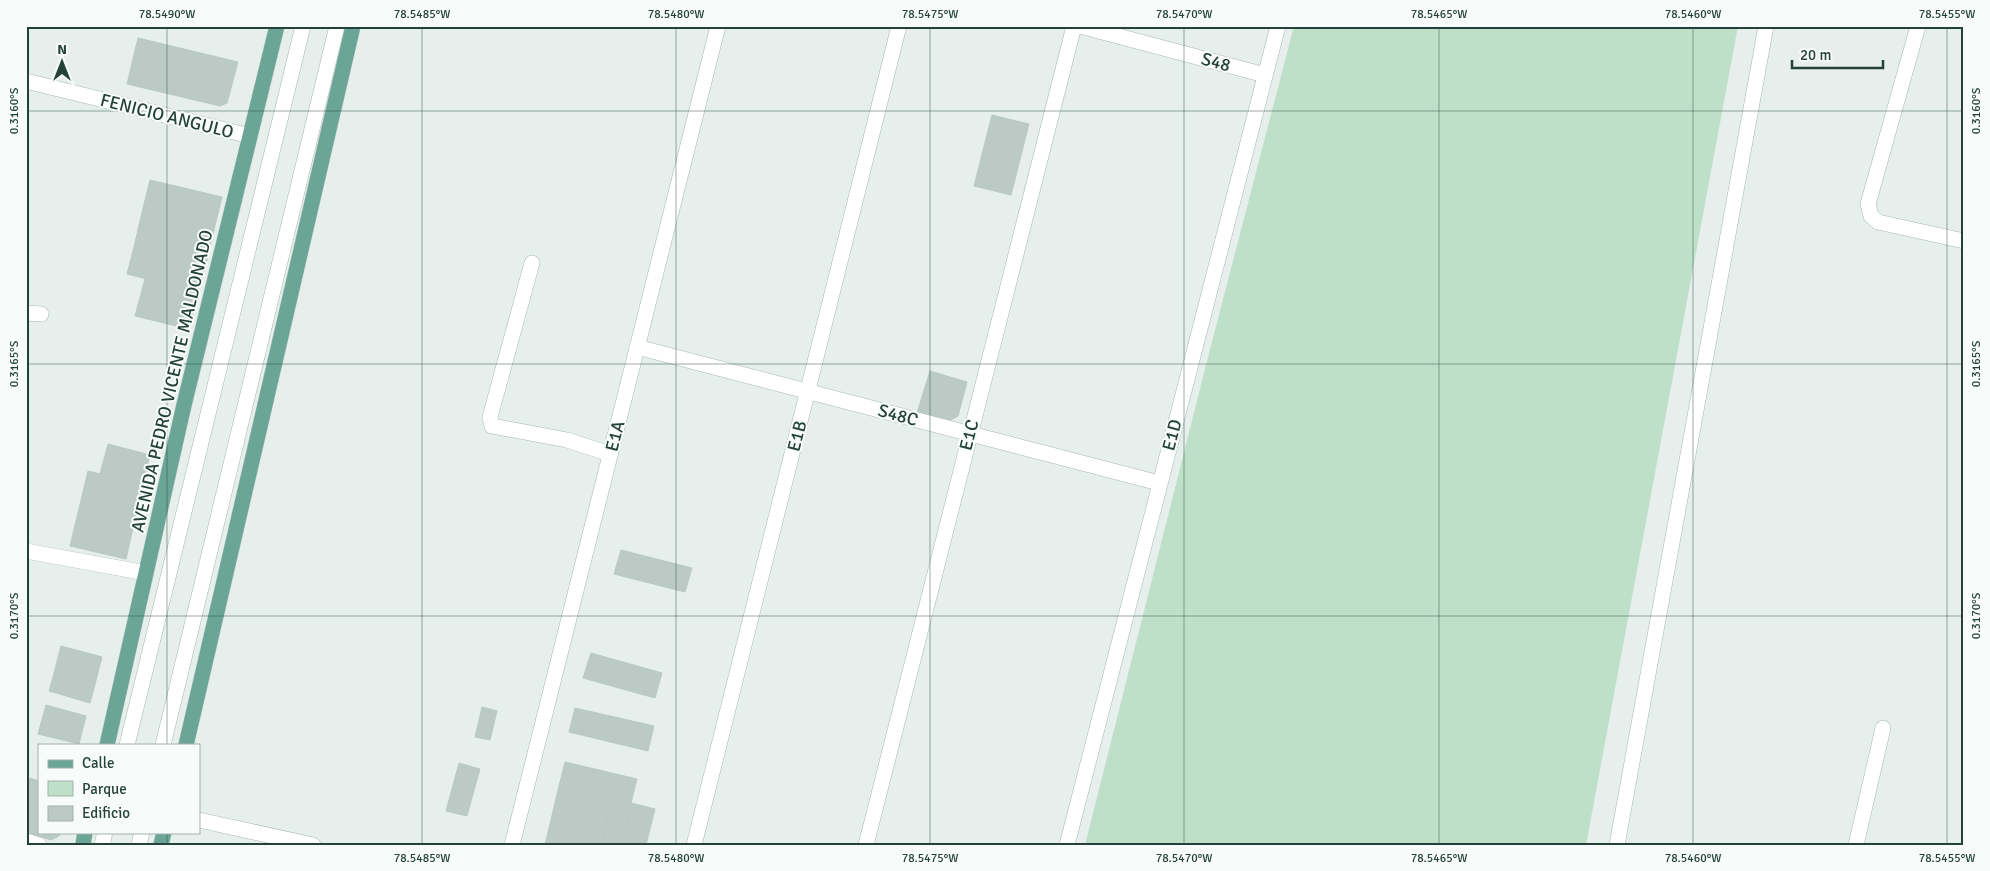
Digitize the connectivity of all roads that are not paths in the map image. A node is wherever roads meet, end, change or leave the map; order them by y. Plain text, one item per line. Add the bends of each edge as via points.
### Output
1 (277, 26) edge
2 (303, 26) edge
3 (337, 26) edge
4 (353, 26) edge
5 (718, 26) edge
6 (899, 26) edge
7 (1074, 26) edge
8 (1080, 26) edge
9 (1278, 26) edge
10 (1766, 26) edge
11 (1918, 26) edge
12 (1265, 75) junction
13 (26, 81) edge
14 (250, 136) junction
15 (1964, 241) edge
16 (532, 263) dead end
17 (637, 347) junction
18 (808, 391) junction
19 (970, 434) junction
20 (610, 454) junction
21 (1160, 483) junction
22 (26, 551) edge
23 (146, 573) junction
24 (1883, 728) dead end
25 (107, 744) edge
26 (126, 744) edge
27 (164, 744) edge
28 (186, 744) edge
29 (200, 820) edge
30 (26, 841) edge
31 (39, 845) edge
32 (313, 845) edge
33 (512, 845) edge
34 (694, 845) edge
35 (866, 845) edge
36 (1067, 845) edge
37 (1617, 845) edge
38 (1856, 845) edge

1 - 14 main road, AVENIDA PEDRO VICENTE MALDONADO
2 - 26 street
3 - 27 street
4 - 28 main road
5 - 17 street, E1A
6 - 18 street, E1B
7 - 19 street, E1C
8 - 12 street, S48
9 - 12 street, E1D
10 - 37 street
11 - 15 street via 1868,204 1871,216 1878,222
12 - 21 street, E1D
13 - 14 street, FENICIO ANGULO
14 - 23 main road, AVENIDA PEDRO VICENTE MALDONADO
16 - 20 street via 490,417 492,426 567,440
17 - 18 street, S48C
17 - 20 street, E1A
18 - 19 street, S48C
18 - 34 street, E1B
19 - 21 street, S48C
19 - 35 street, E1C
20 - 33 street, E1A
21 - 36 street, E1D
22 - 23 street
23 - 25 main road, AVENIDA PEDRO VICENTE MALDONADO
24 - 38 street
29 - 32 street
30 - 31 street

